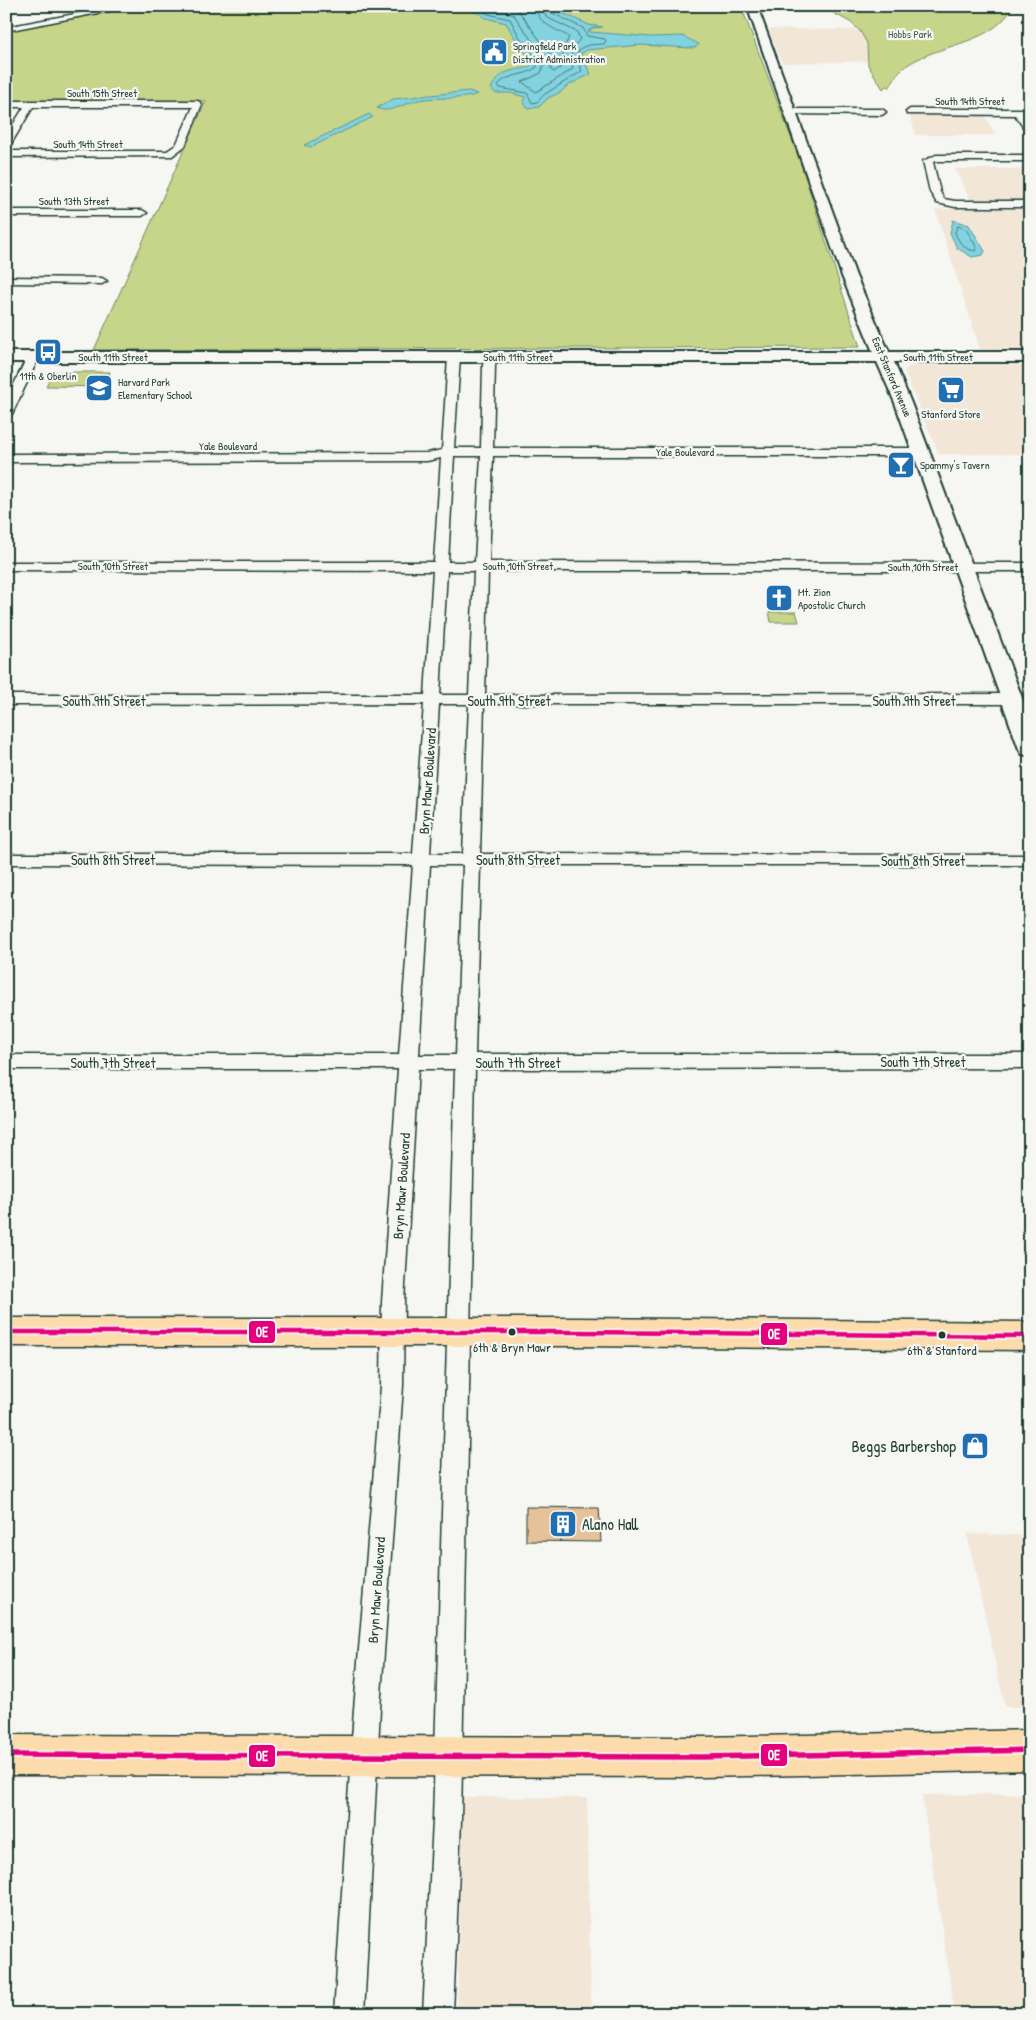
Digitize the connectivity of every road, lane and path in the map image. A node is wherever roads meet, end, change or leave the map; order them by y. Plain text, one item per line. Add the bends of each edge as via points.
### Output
1 (130, 6) edge
2 (752, 6) edge
3 (103, 9) edge
4 (6, 29) edge
5 (6, 104) edge
6 (30, 104) junction
7 (791, 112) junction
8 (882, 112) dead end
9 (910, 112) dead end
10 (1018, 112) junction
11 (1030, 112) edge
12 (1030, 131) edge
13 (6, 144) edge
14 (6, 154) edge
15 (169, 154) joint
16 (1030, 158) edge
17 (1030, 204) edge
18 (6, 213) edge
19 (142, 213) dead end
20 (6, 280) edge
21 (102, 281) dead end
22 (6, 357) edge
23 (454, 357) junction
24 (492, 357) junction
25 (884, 357) junction
26 (1030, 357) edge
27 (33, 358) junction
28 (6, 414) edge
29 (6, 446) edge
30 (448, 452) junction
31 (487, 452) junction
32 (922, 452) junction
33 (6, 458) edge
34 (6, 566) edge
35 (440, 566) junction
36 (482, 566) junction
37 (964, 567) junction
38 (1030, 567) edge
39 (6, 700) edge
40 (433, 700) junction
41 (478, 700) junction
42 (1013, 700) junction
43 (1030, 749) edge
44 (6, 859) edge
45 (421, 859) junction
46 (472, 859) junction
47 (1030, 860) edge
48 (408, 1061) junction
49 (1030, 1061) edge
50 (6, 1062) edge
51 (465, 1062) junction
52 (6, 1332) edge
53 (391, 1332) junction
54 (458, 1332) junction
55 (1030, 1336) edge
56 (1030, 1750) edge
57 (6, 1756) edge
58 (364, 1756) junction
59 (447, 1756) junction
60 (348, 2014) edge
61 (438, 2014) edge

1 - 3 street
2 - 7 main road, East Stanford Avenue
3 - 4 street
5 - 6 street, South 15th Street
6 - 13 street
6 - 15 street, South 15th Street via 198,104 180,146
7 - 8 street
7 - 25 main road, East Stanford Avenue via 849,276
9 - 10 street, South 14th Street
10 - 11 street, South 14th Street
10 - 12 street
14 - 15 street, South 14th Street
16 - 17 street via 928,161 934,192 940,201
18 - 19 street, South 13th Street
20 - 21 street
22 - 27 main road, South 11th Street
23 - 24 main road, South 11th Street
23 - 27 main road, South 11th Street
23 - 30 street, Bryn Mawr Boulevard
24 - 25 main road, South 11th Street
24 - 31 street via 489,364
25 - 26 main road, South 11th Street
25 - 32 main road, East Stanford Avenue
27 - 28 street
29 - 30 street, Yale Boulevard via 428,446
30 - 31 street, Yale Boulevard
30 - 33 street, Yale Boulevard via 427,458
30 - 35 street, Bryn Mawr Boulevard
31 - 32 street, Yale Boulevard
31 - 36 street
32 - 37 main road, East Stanford Avenue
34 - 35 street, South 10th Street
35 - 36 street, South 10th Street
35 - 40 street, Bryn Mawr Boulevard
36 - 37 street, South 10th Street
36 - 41 street
37 - 38 street, South 10th Street
37 - 42 main road, East Stanford Avenue
39 - 40 street, South 9th Street
40 - 41 street, South 9th Street
40 - 45 street, Bryn Mawr Boulevard
41 - 42 street, South 9th Street
41 - 46 street
42 - 43 main road, East Stanford Avenue
44 - 45 street, South 8th Street
45 - 46 street, South 8th Street
45 - 48 street, Bryn Mawr Boulevard
46 - 47 street, South 8th Street
46 - 51 street
48 - 50 street, South 7th Street
48 - 51 street, South 7th Street
48 - 53 street, Bryn Mawr Boulevard
49 - 51 street, South 7th Street
51 - 54 street
52 - 53 main road
53 - 54 main road
53 - 58 street, Bryn Mawr Boulevard via 392,1386
54 - 55 main road
54 - 59 street
56 - 59 main road via 704,1757
57 - 58 main road
58 - 59 main road
58 - 60 street, Bryn Mawr Boulevard
59 - 61 street

